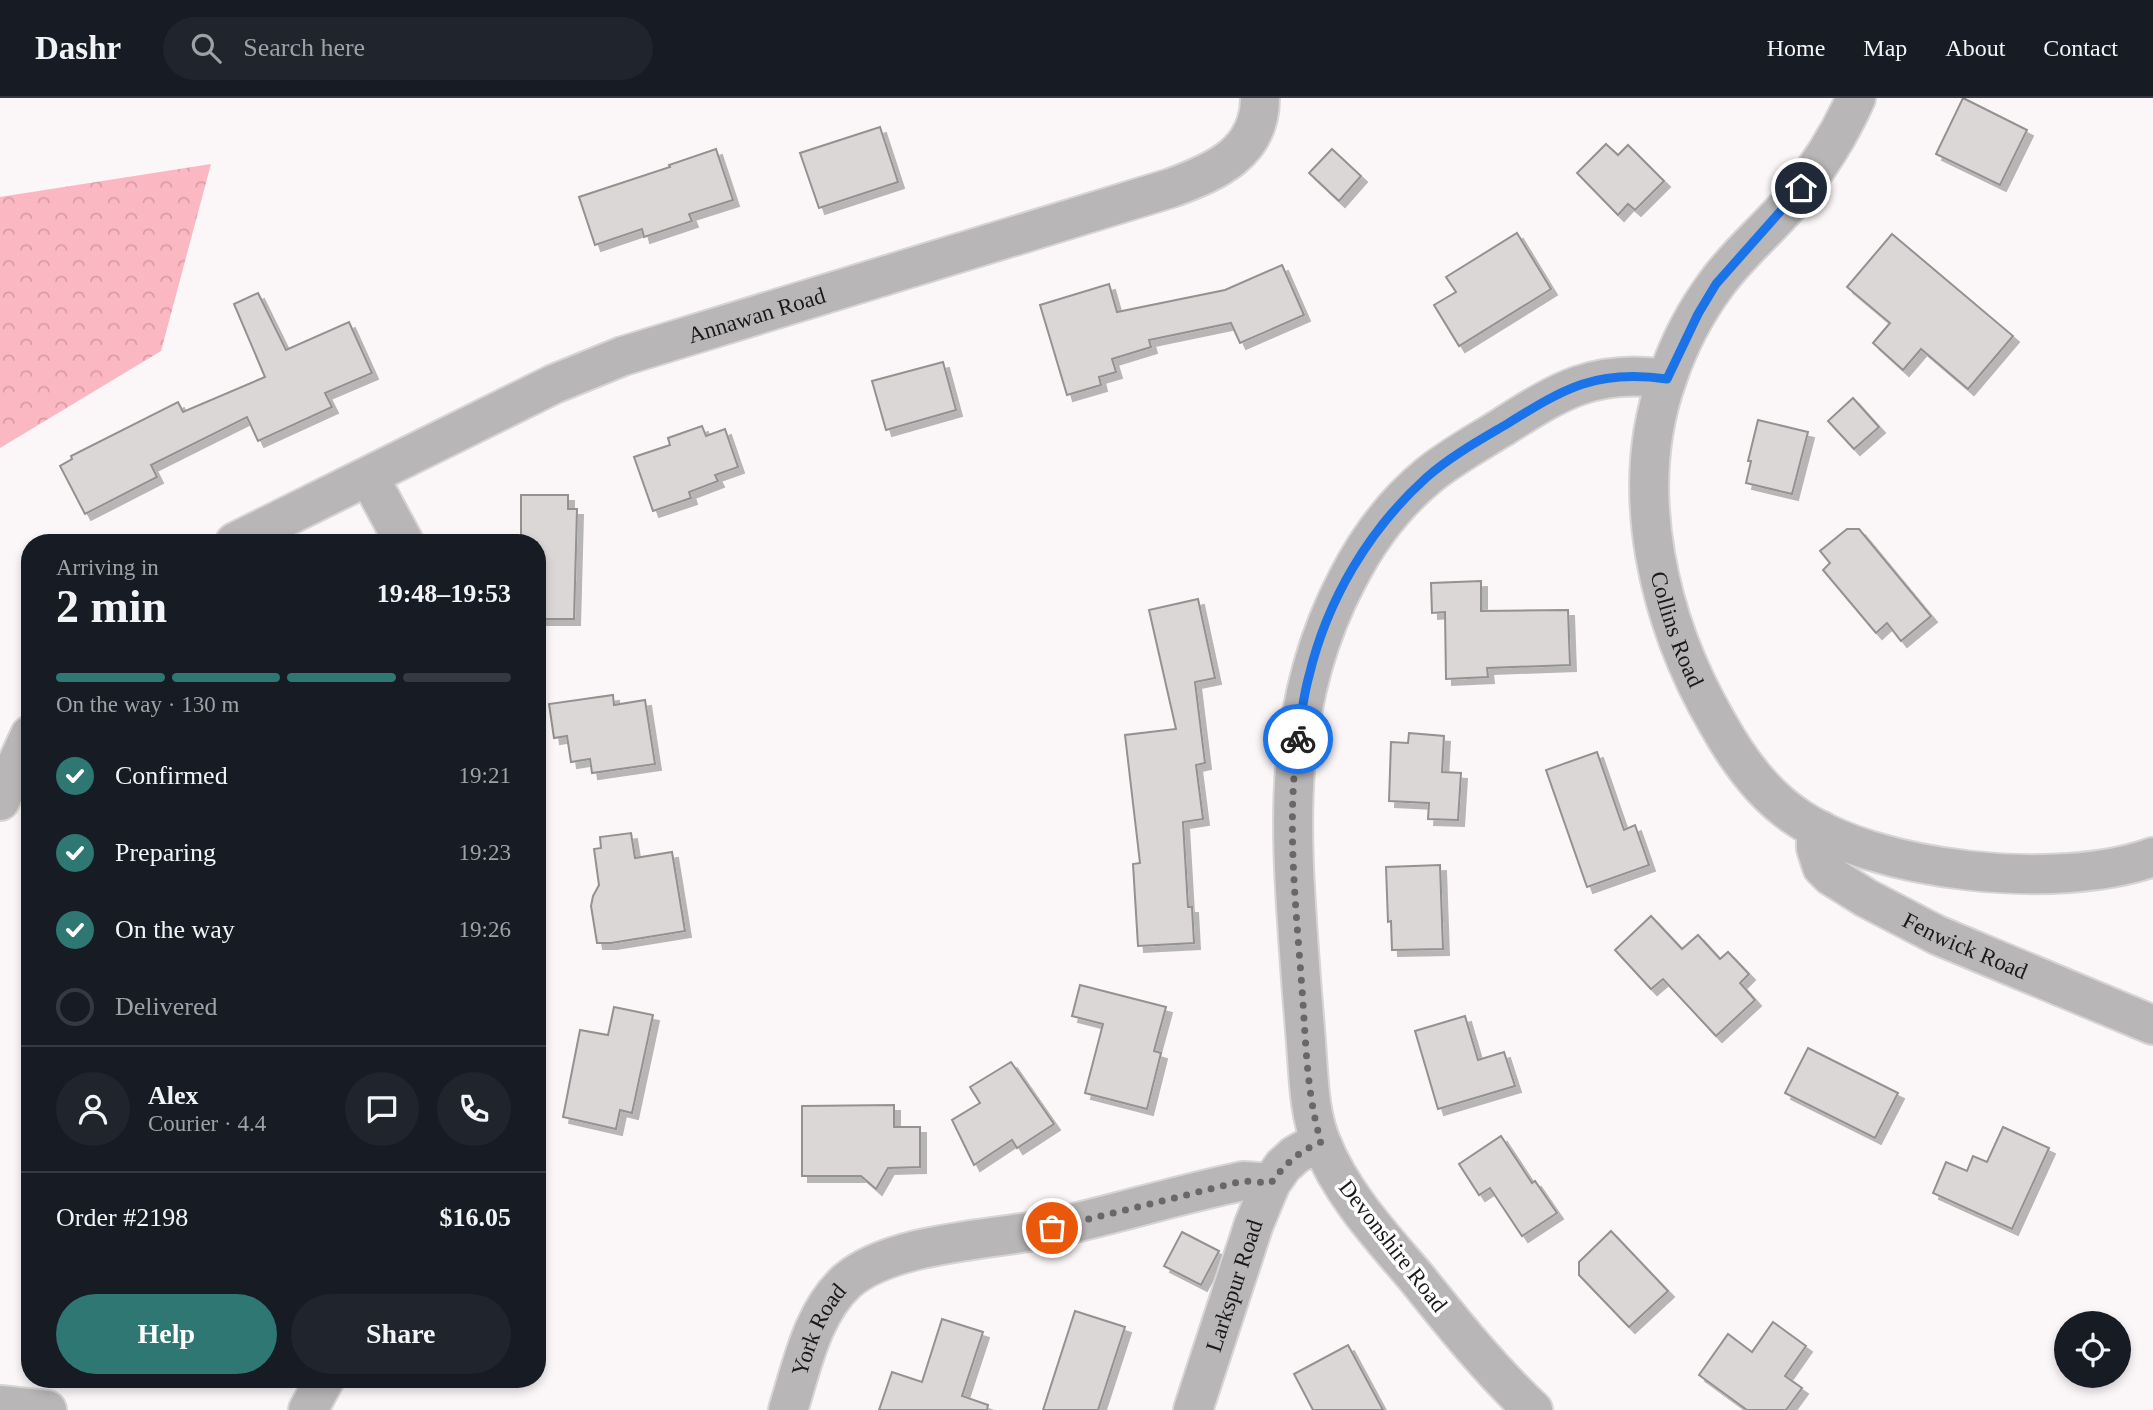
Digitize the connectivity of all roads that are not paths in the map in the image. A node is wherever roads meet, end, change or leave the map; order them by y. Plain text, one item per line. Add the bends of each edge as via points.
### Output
1 (1260, 98) edge
2 (1856, 98) edge
3 (1667, 379) junction
4 (369, 477) junction
5 (251, 534) edge
6 (400, 534) edge
7 (21, 755) edge
8 (0, 801) edge
9 (1820, 830) junction
10 (2153, 857) edge
11 (2153, 1026) edge
12 (1321, 1142) junction
13 (1271, 1183) junction
14 (320, 1388) edge
15 (0, 1405) edge
16 (47, 1410) edge
17 (308, 1410) edge
18 (788, 1410) edge
19 (1193, 1410) edge
20 (1533, 1410) edge

1 - 4 street, Annawan Road via 1255,127 1245,145 1214,171 600,365
2 - 3 street, Collins Road via 1814,173 1716,284
3 - 9 street, Collins Road via 1655,428 1649,486 1658,563 1680,645 1707,705 1750,772 1794,816
3 - 12 street, Devonshire Road via 1622,375 1580,384 1461,453 1400,503 1355,564 1338,597 1308,676 1296,749 1293,813 1308,1069
4 - 5 street, Annawan Road
4 - 6 street
7 - 8 street
9 - 10 street, Collins Road via 1884,855 1993,873 2068,874
9 - 11 street, Fenwick Road via 1816,848 1822,867 1866,898 1937,935
12 - 13 street, Larkspur Road via 1295,1155
12 - 20 street, Devonshire Road via 1364,1214 1488,1366
13 - 18 street, York Road via 1235,1182 1052,1228 927,1248 870,1267 832,1296 820,1317
13 - 19 street, Larkspur Road
14 - 17 street
15 - 16 street

